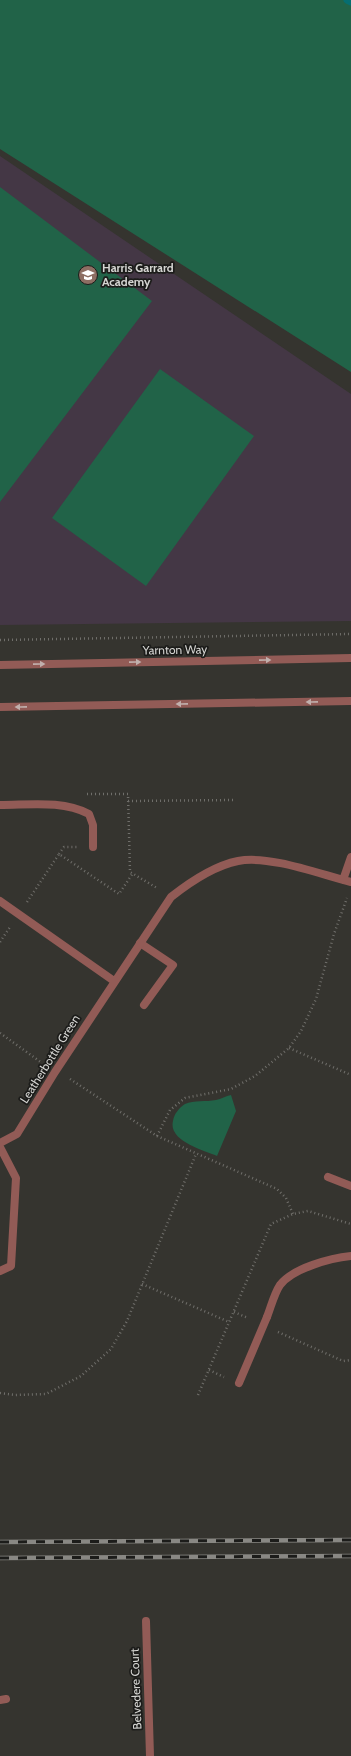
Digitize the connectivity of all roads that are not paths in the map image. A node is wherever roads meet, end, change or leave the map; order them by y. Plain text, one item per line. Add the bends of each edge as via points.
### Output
1 (351, 658) edge
2 (0, 665) edge
3 (351, 701) edge
4 (0, 707) edge
5 (0, 805) edge
6 (93, 847) dead end
7 (351, 857) edge
8 (347, 881) edge
9 (0, 901) edge
10 (140, 943) junction
11 (114, 981) junction
12 (144, 1005) dead end
13 (0, 1143) edge
14 (0, 1147) edge
15 (328, 1177) dead end
16 (351, 1186) edge
17 (351, 1256) edge
18 (0, 1271) edge
19 (239, 1384) dead end
20 (146, 1621) dead end
21 (150, 1756) edge

2 -> 1 street, Yarnton Way
3 -> 4 street
5 - 6 street via 66,805 78,808 89,814 93,825
7 - 8 street, Leatherbottle Green
8 - 10 street, Leatherbottle Green via 267,860 238,861 216,868 171,897
9 - 11 street
10 - 11 street, Leatherbottle Green
10 - 12 street via 173,965
11 - 13 street, Leatherbottle Green via 17,1134
14 - 18 street via 16,1178 11,1266
15 - 16 street
17 - 19 street via 313,1264 280,1285
20 - 21 street, Belvedere Court

